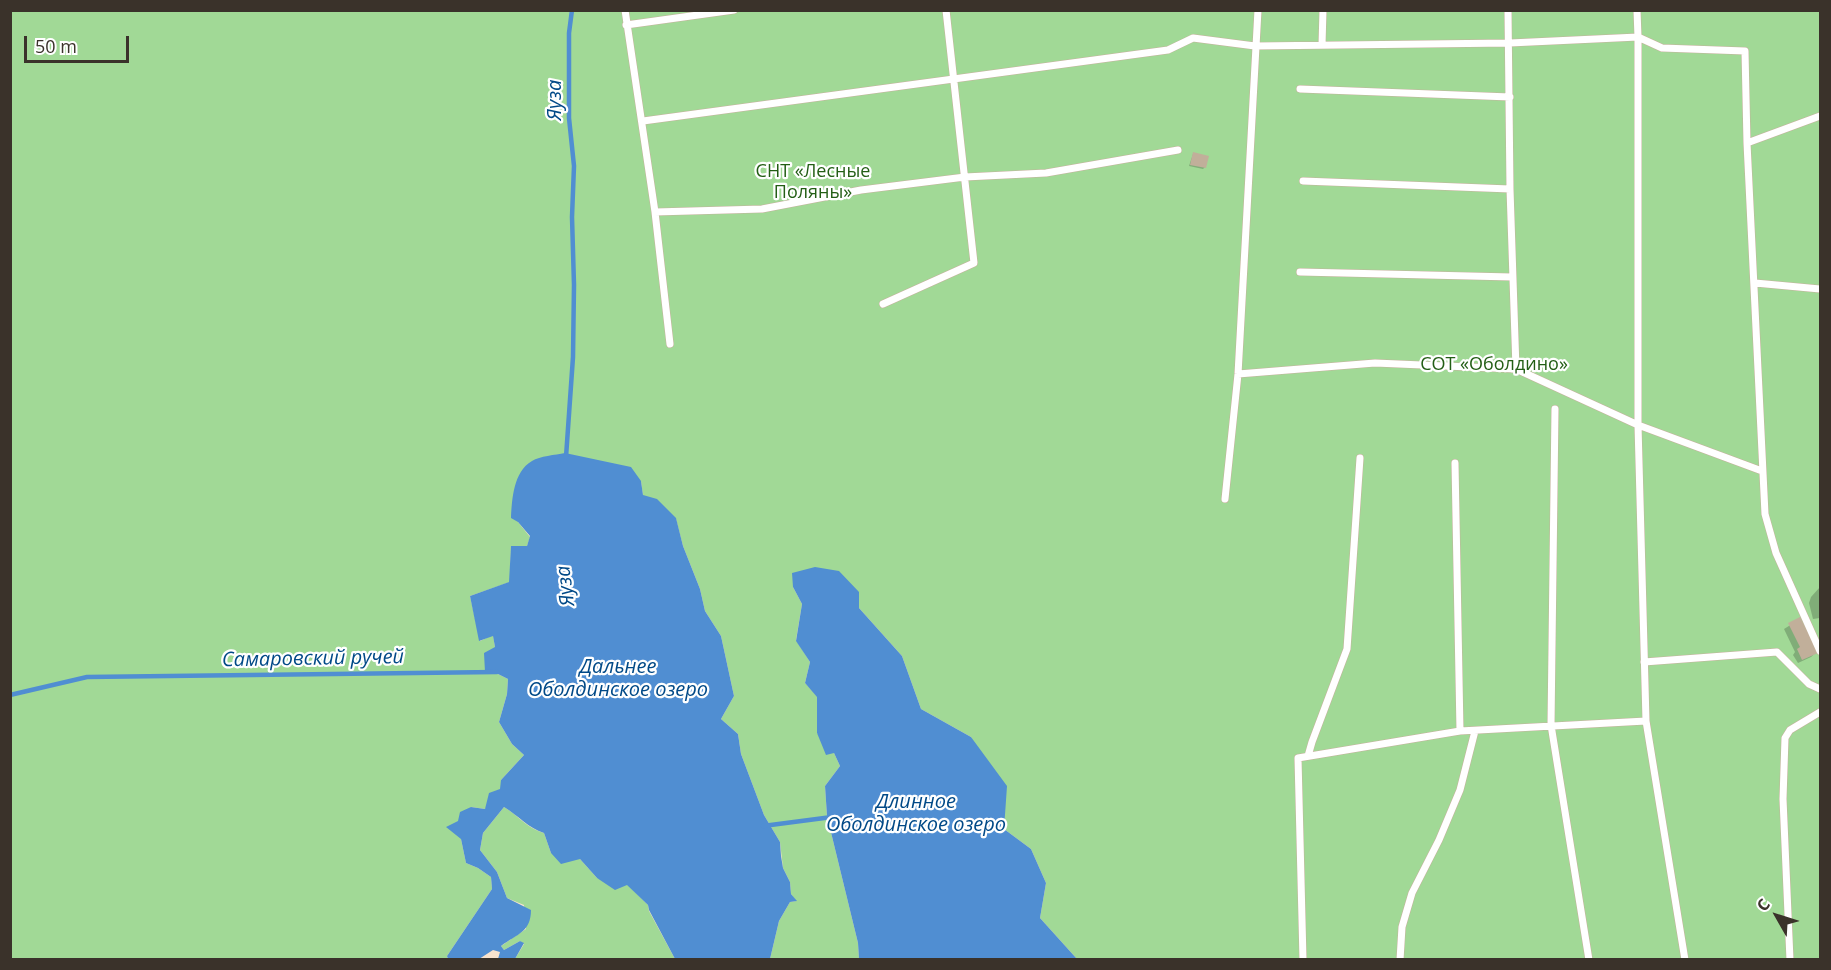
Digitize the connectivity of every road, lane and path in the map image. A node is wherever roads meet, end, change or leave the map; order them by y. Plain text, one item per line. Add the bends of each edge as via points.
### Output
1 (625, 10) edge
2 (734, 10) edge
3 (946, 10) edge
4 (1258, 10) edge
5 (1323, 10) edge
6 (1508, 10) edge
7 (1637, 10) edge
8 (626, 25) junction
9 (1638, 37) junction
10 (1509, 43) junction
11 (1322, 45) junction
12 (1255, 46) junction
13 (954, 80) junction
14 (1300, 89) dead end
15 (1510, 97) junction
16 (1821, 116) edge
17 (643, 122) junction
18 (1747, 142) junction
19 (1178, 150) dead end
20 (965, 177) junction
21 (1303, 181) dead end
22 (1510, 189) junction
23 (655, 212) junction
24 (1300, 272) dead end
25 (1512, 278) junction
26 (1755, 283) junction
27 (1821, 289) edge
28 (883, 304) dead end
29 (670, 344) dead end
30 (1516, 369) junction
31 (1238, 374) junction
32 (1555, 409) dead end
33 (1638, 425) junction
34 (1360, 458) dead end
35 (1455, 463) dead end
36 (1762, 471) junction
37 (1225, 499) dead end
38 (1821, 651) edge
39 (1644, 662) junction
40 (1821, 689) edge
41 (1821, 711) edge
42 (1646, 721) junction
43 (1551, 725) junction
44 (1460, 731) junction
45 (1475, 731) junction
46 (1308, 756) junction
47 (1303, 960) edge
48 (1400, 960) edge
49 (1589, 960) edge
50 (1685, 960) edge
51 (1790, 960) edge

1 - 8 lane
2 - 8 lane
3 - 13 lane
4 - 12 lane
5 - 11 lane
6 - 10 lane
7 - 9 lane
8 - 17 lane
9 - 10 lane
9 - 18 lane via 1662,48 1745,51
9 - 33 lane
10 - 11 lane
10 - 15 lane
11 - 12 lane
12 - 13 lane via 1193,38 1168,50
12 - 31 lane
13 - 17 lane
13 - 20 lane
14 - 15 lane
15 - 22 lane
16 - 18 lane
17 - 23 lane
18 - 26 lane
19 - 20 lane via 1046,173
20 - 23 lane via 861,190 762,209
20 - 28 lane via 974,263
21 - 22 lane
22 - 25 lane
23 - 29 lane
24 - 25 lane
25 - 30 lane
26 - 27 lane
26 - 36 lane
30 - 31 lane via 1375,363
30 - 33 lane
31 - 37 lane
32 - 43 lane
33 - 36 lane
33 - 39 lane
34 - 46 lane via 1347,649
35 - 44 lane
36 - 38 lane via 1765,514 1776,553
39 - 40 lane via 1777,652 1809,684
39 - 42 lane
41 - 51 lane via 1790,730 1785,738 1783,799
42 - 43 lane
42 - 50 lane
43 - 45 lane
43 - 49 lane
44 - 45 lane
44 - 46 lane
45 - 48 lane via 1460,790 1412,893 1402,927
46 - 47 lane via 1298,758

